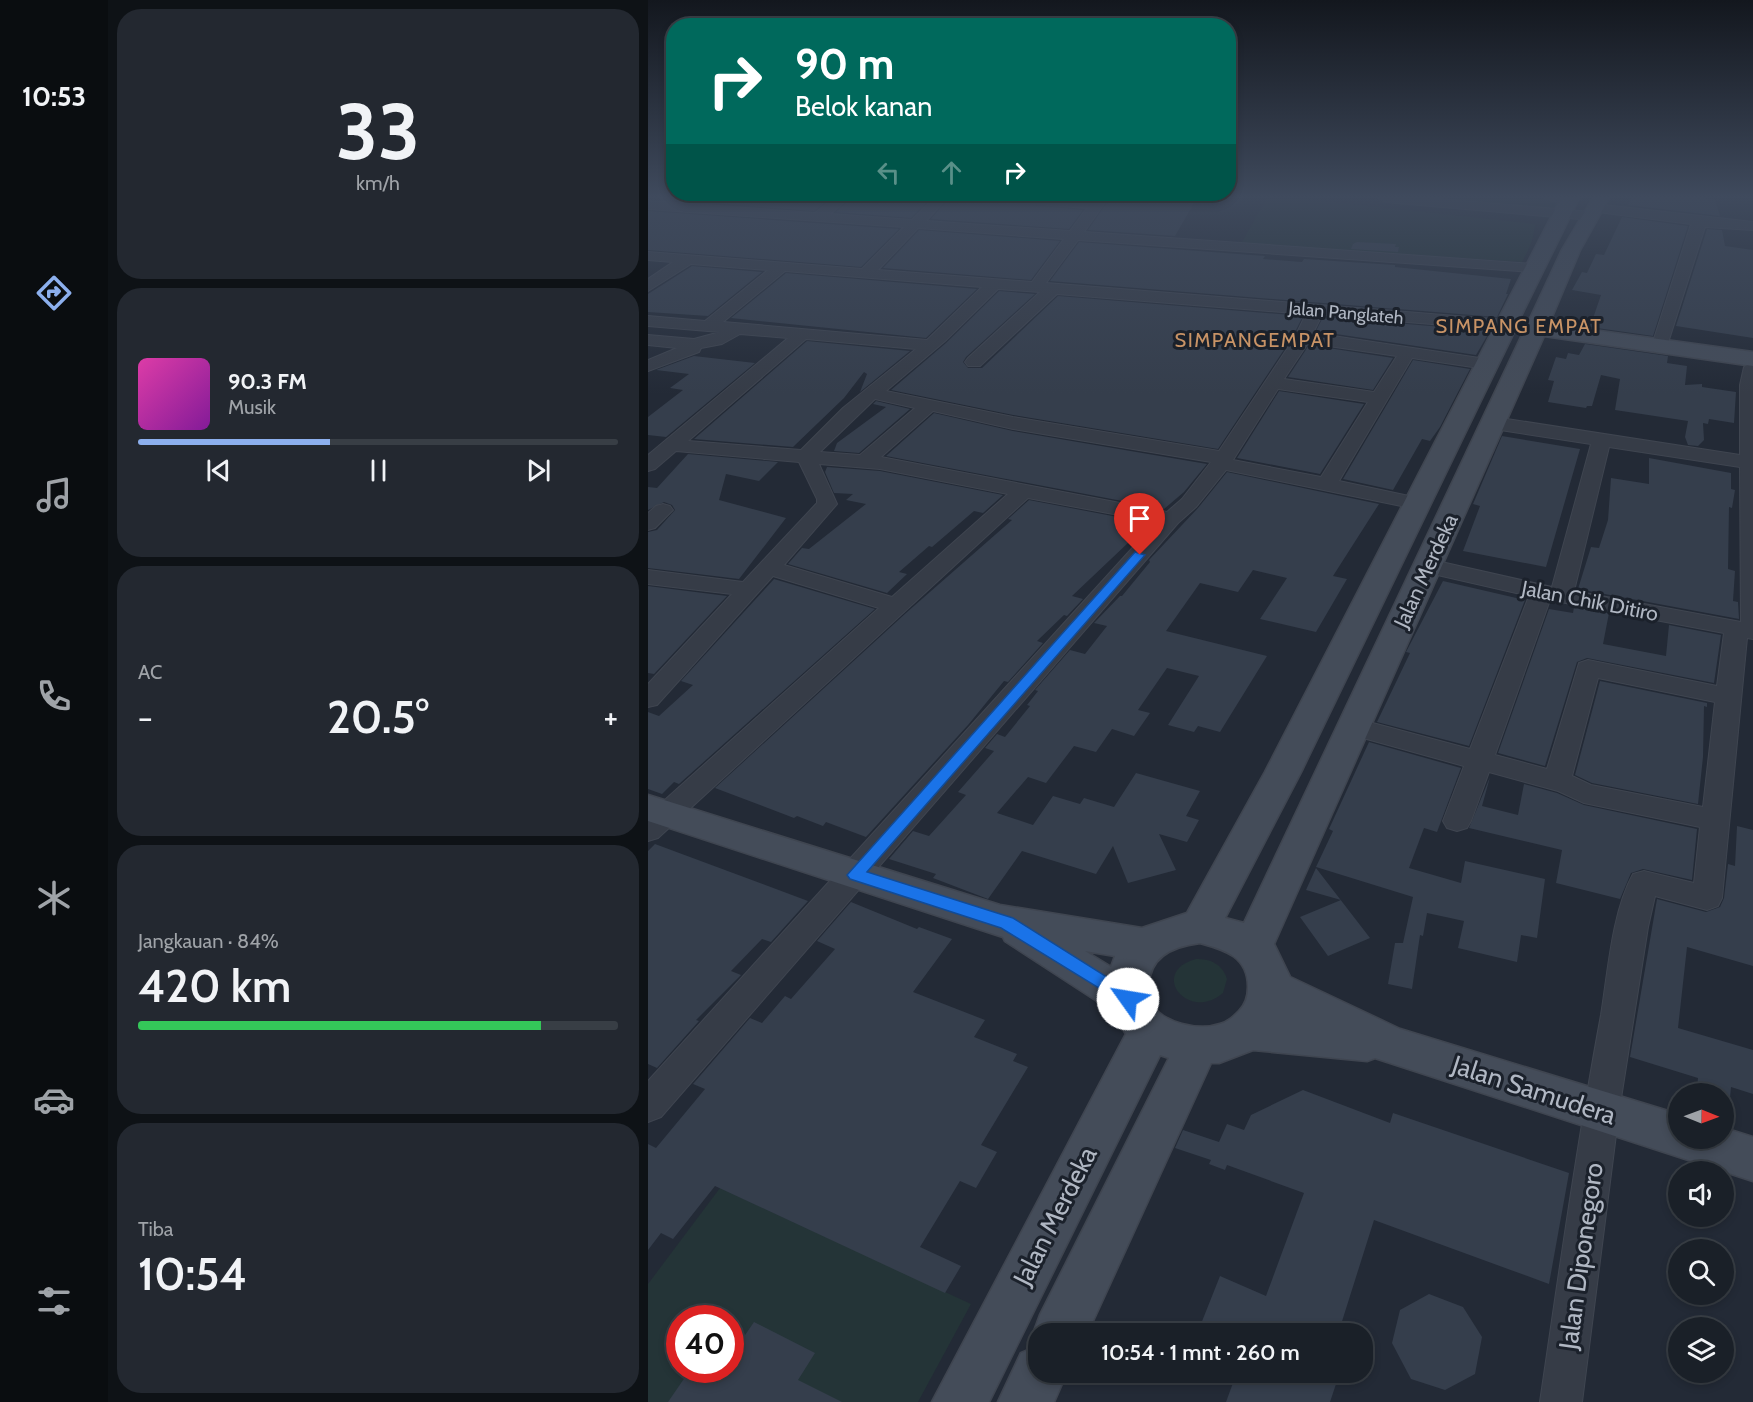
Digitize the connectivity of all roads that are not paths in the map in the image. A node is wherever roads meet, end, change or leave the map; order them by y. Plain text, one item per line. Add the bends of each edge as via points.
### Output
1 (681, 263) edge
2 (739, 263) edge
3 (876, 263) edge
4 (1053, 263) edge
5 (1470, 263) edge
6 (1536, 263) edge
7 (1565, 263) edge
8 (1687, 263) edge
9 (781, 267) junction
10 (1534, 268) junction
11 (866, 273) junction
12 (994, 284) junction
13 (648, 286) edge
14 (1035, 287) junction
15 (1054, 288) junction
16 (1316, 310) junction
17 (648, 321) edge
18 (1505, 325) junction
19 (709, 326) junction
20 (736, 328) junction
21 (802, 334) junction
22 (1542, 335) junction
23 (1303, 337) junction
24 (648, 340) edge
25 (1634, 342) junction
26 (702, 345) junction
27 (931, 345) junction
28 (1660, 345) junction
29 (1407, 353) junction
30 (1753, 358) edge
31 (974, 362) dead end
32 (1486, 364) junction
33 (648, 366) edge
34 (1753, 367) edge
35 (1273, 383) junction
36 (872, 393) junction
37 (1381, 398) junction
38 (928, 405) junction
39 (1494, 423) junction
40 (1600, 441) junction
41 (671, 445) junction
42 (806, 457) junction
43 (1222, 461) junction
44 (864, 462) junction
45 (1751, 463) junction
46 (648, 465) edge
47 (1326, 485) junction
48 (1024, 490) junction
49 (1416, 503) junction
50 (1171, 519) junction
51 (1428, 566) junction
52 (768, 567) junction
53 (648, 577) edge
54 (747, 589) junction
55 (1551, 594) junction
56 (896, 606) junction
57 (1747, 631) edge
58 (1727, 696) junction
59 (648, 699) edge
60 (1354, 727) junction
61 (1479, 760) junction
62 (1557, 782) junction
63 (654, 817) edge
64 (1715, 820) junction
65 (1456, 821) dead end
66 (855, 875) junction
67 (1007, 923) junction
68 (1200, 927) junction
69 (1146, 945) junction
70 (1253, 946) junction
71 (1272, 988) junction
72 (1139, 1014) junction
73 (1250, 1030) junction
74 (1389, 1044) junction
75 (1197, 1046) junction
76 (648, 1106) edge
77 (1601, 1111) junction
78 (1668, 1132) edge
79 (1722, 1149) edge
80 (1753, 1159) edge
81 (1064, 1323) edge
82 (1035, 1383) edge
83 (960, 1402) edge
84 (1026, 1402) edge
85 (1561, 1402) edge

1 - 13 street
2 - 9 street, Jalan Panglateh
3 - 11 street
4 - 14 street
5 - 10 street
6 - 10 main road, Jalan Merdeka
7 - 22 main road via 1554,284 1553,321
8 - 28 street
9 - 11 street, Jalan Panglateh
9 - 19 street
10 - 18 main road, Jalan Merdeka
11 - 12 street, Jalan Panglateh
12 - 14 street, Jalan Panglateh
12 - 27 street
14 - 15 street, Jalan Panglateh
15 - 16 street, Jalan Panglateh
15 - 31 street
16 - 18 street, Jalan Panglateh
16 - 23 street
17 - 19 street
18 - 22 main road
18 - 32 main road, Jalan Merdeka
19 - 20 street
20 - 21 street
20 - 26 street via 724,338
21 - 27 street
21 - 41 street
22 - 25 main road
22 - 25 main road
22 - 39 main road, Jalan Merdeka
23 - 29 street
23 - 35 street
24 - 26 street
25 - 28 main road
26 - 33 street
27 - 36 street
28 - 30 main road
29 - 32 street
29 - 37 street
32 - 49 main road, Jalan Merdeka
34 - 45 street via 1749,385
35 - 37 street
35 - 43 street
36 - 38 street
36 - 42 street
37 - 47 street
38 - 43 street
38 - 44 street
39 - 40 street
39 - 51 main road, Jalan Merdeka
40 - 45 street
40 - 55 street
41 - 42 street
41 - 46 street
42 - 44 street
42 - 52 street via 827,504
43 - 47 street
43 - 50 street via 1190,503
44 - 48 street
45 - 57 street
47 - 49 street
48 - 50 street
48 - 56 street
49 - 68 main road, Jalan Merdeka via 1283,772
50 - 66 street
51 - 55 street, Jalan Chik Ditiro
51 - 60 main road, Jalan Merdeka
52 - 54 street
52 - 56 street
53 - 54 street
54 - 59 street
55 - 57 street, Jalan Chik Ditiro
55 - 61 street
56 - 63 street
57 - 58 street
58 - 62 street via 1588,668
58 - 64 street
60 - 61 street
60 - 70 main road, Jalan Merdeka
61 - 62 street
61 - 65 street
62 - 64 street via 1584,793
63 - 66 main road
64 - 77 street, Jalan Diponegoro via 1707,898 1642,883
66 - 67 main road
66 - 76 street
67 - 69 main road
67 - 72 main road
68 - 69 main road via 1179,929
68 - 70 main road via 1220,929
69 - 72 main road via 1127,977
70 - 71 main road via 1270,973
71 - 73 main road via 1269,1003
71 - 74 main road, Jalan Samudera
72 - 75 main road via 1172,1042
72 - 83 main road, Jalan Merdeka
73 - 74 main road, Jalan Samudera
73 - 75 main road via 1216,1044
74 - 77 main road, Jalan Samudera
75 - 81 main road
77 - 78 main road, Jalan Samudera
77 - 85 street, Jalan Diponegoro
79 - 80 main road
82 - 84 main road

